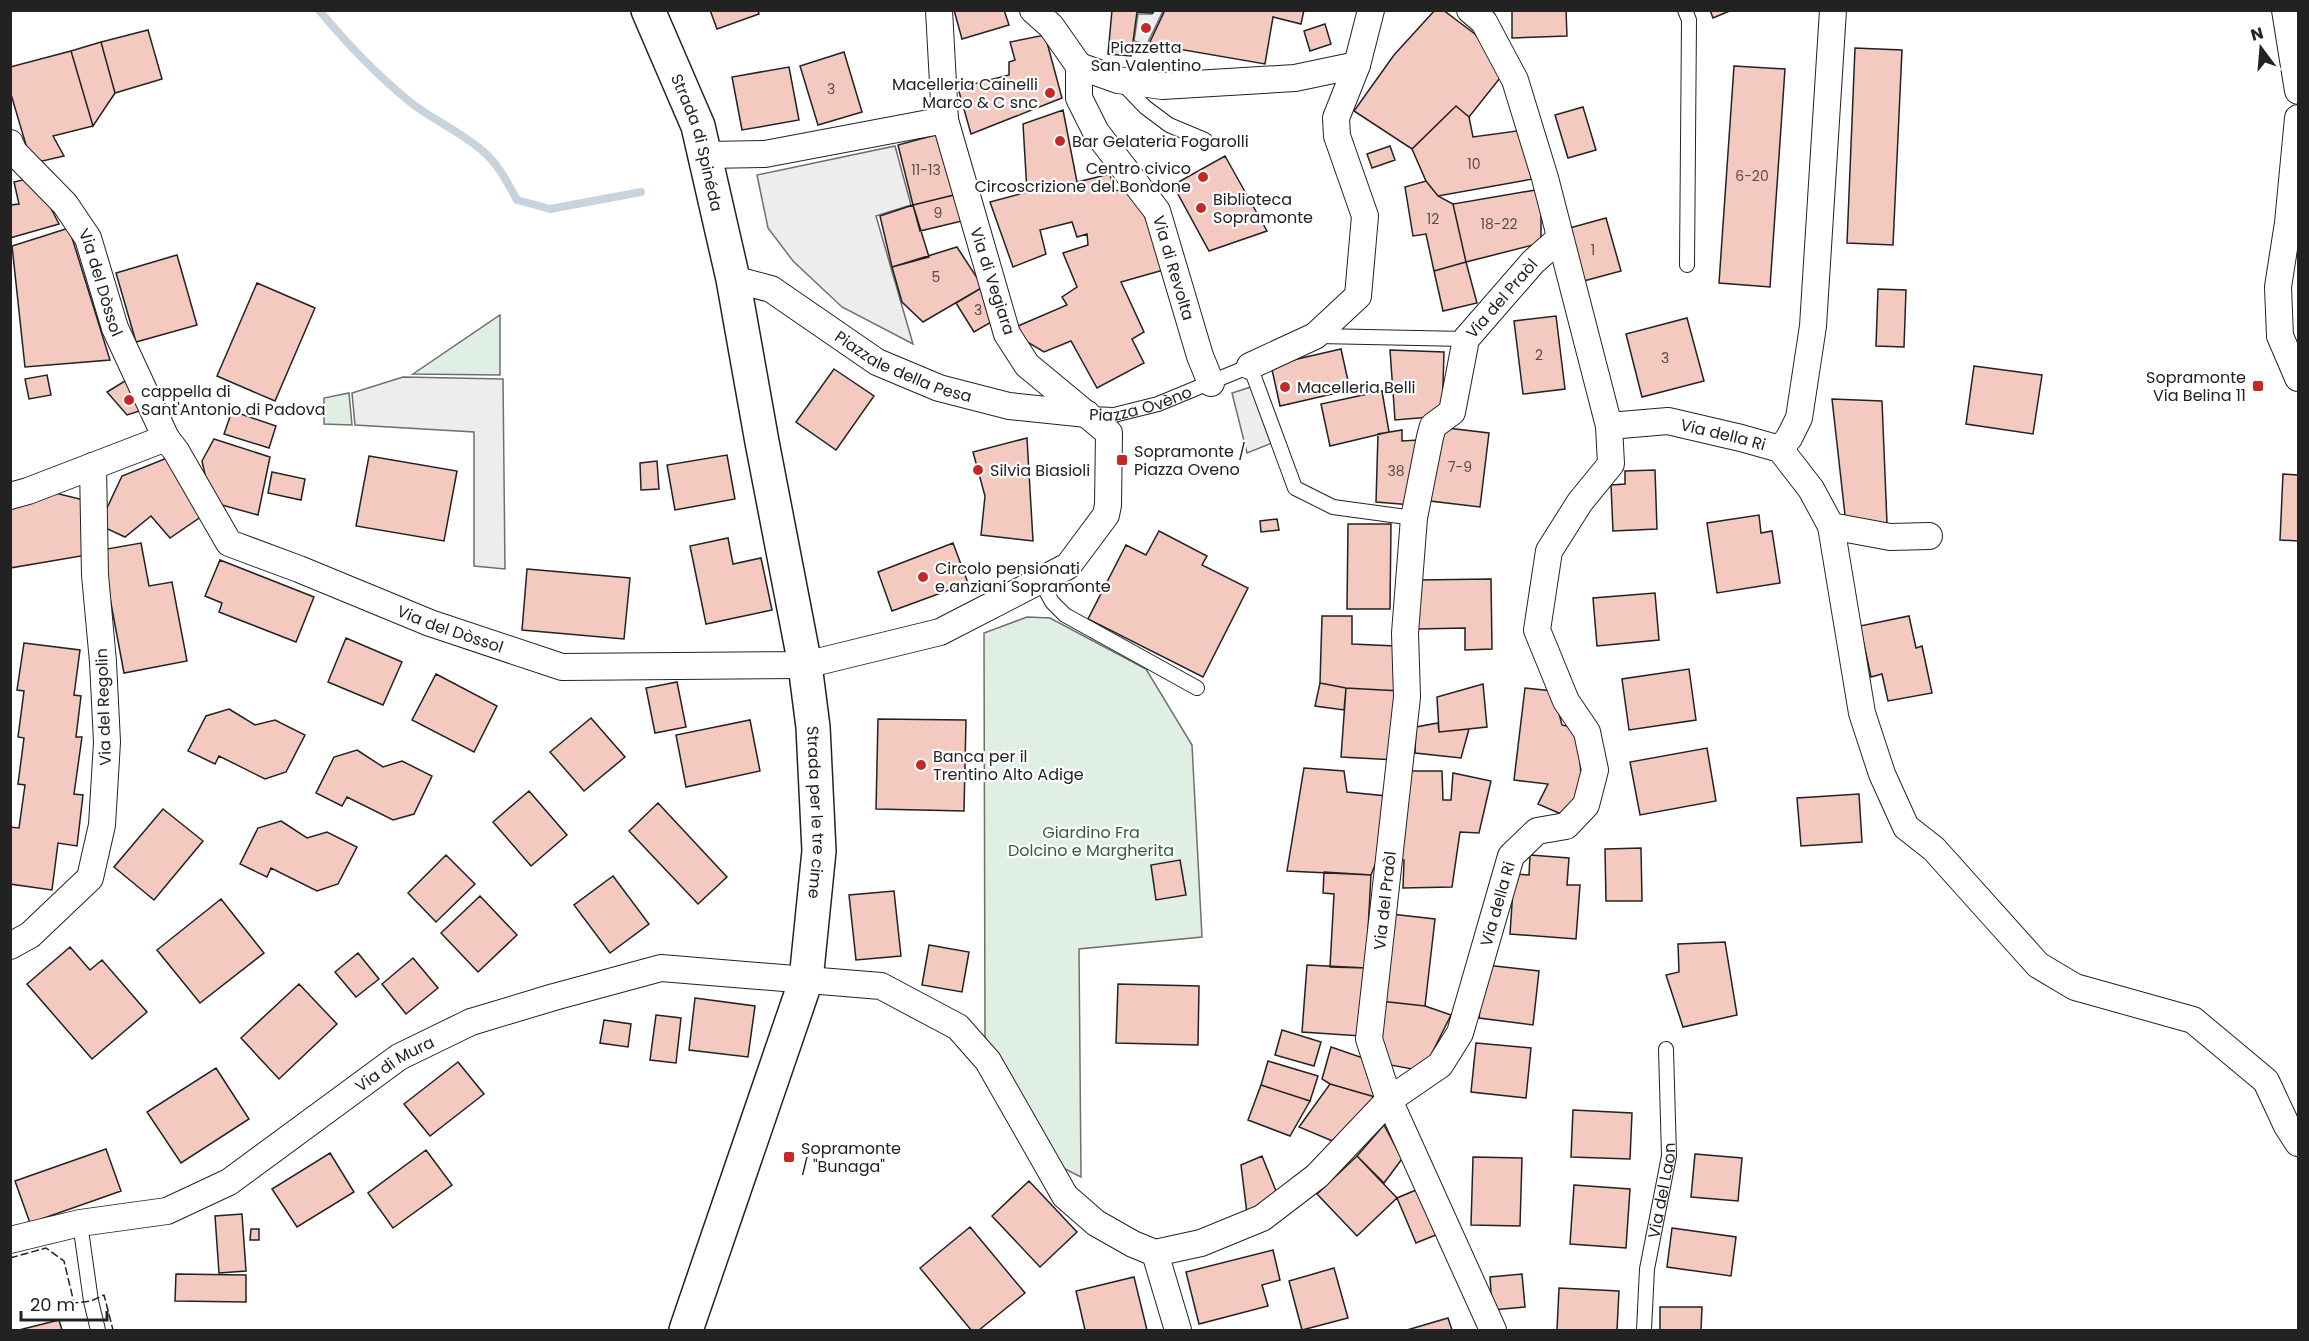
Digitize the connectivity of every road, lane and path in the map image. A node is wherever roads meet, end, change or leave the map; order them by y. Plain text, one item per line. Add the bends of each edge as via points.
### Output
1 (648, 10) edge
2 (939, 10) edge
3 (1033, 10) edge
4 (1371, 10) edge
5 (1470, 10) edge
6 (1685, 10) edge
7 (1833, 10) edge
8 (2285, 10) edge
9 (1357, 65) junction
10 (1078, 66) junction
11 (1118, 80) junction
12 (2298, 91) edge
13 (2298, 118) edge
14 (945, 120) junction
15 (1205, 140) dead end
16 (10, 143) edge
17 (705, 155) junction
18 (1560, 238) junction
19 (1687, 266) dead end
20 (733, 279) junction
21 (1315, 336) junction
22 (1466, 339) junction
23 (1250, 366) junction
24 (2298, 378) edge
25 (1211, 383) junction
26 (1087, 414) junction
27 (1609, 426) junction
28 (166, 438) junction
29 (1780, 449) junction
30 (93, 466) junction
31 (10, 496) edge
32 (1414, 518) junction
33 (1831, 526) junction
34 (1929, 536) dead end
35 (1033, 584) junction
36 (805, 665) junction
37 (1197, 688) dead end
38 (10, 946) edge
39 (807, 980) junction
40 (1666, 1049) dead end
41 (1389, 1100) junction
42 (2298, 1143) edge
43 (80, 1222) junction
44 (10, 1240) edge
45 (1155, 1253) junction
46 (98, 1330) edge
47 (686, 1330) edge
48 (1178, 1330) edge
49 (1493, 1330) edge
50 (1644, 1330) edge

1 - 17 main road, Strada di Spinéda via 698,126
2 - 14 street, Via di Vegiara
3 - 10 street via 1051,26
4 - 9 street
5 - 18 street via 1484,22 1515,80
6 - 19 lane via 1689,20
7 - 29 street via 1812,326 1799,418
8 - 12 street
9 - 11 street via 1295,78 1162,86
9 - 21 street via 1336,118 1337,136 1365,216 1358,296
10 - 11 street
10 - 25 street, Via di Revolta via 1079,98 1096,132 1157,210
11 - 15 lane via 1169,125
13 - 24 street via 2278,287 2280,336
14 - 17 street via 765,154
14 - 26 street, Via di Vegiara via 1007,334 1027,365
16 - 28 street, Via del Dòssol via 14,152 65,204 88,238 115,328
17 - 20 main road, Strada di Spinéda
18 - 22 street, Via del Praòl via 1533,262
18 - 27 street, Via della Ri
20 - 26 street, Piazzale della Pesa via 771,289 877,362 939,388 1009,406
20 - 36 main road, Strada per le tre cime
21 - 22 lane
21 - 23 street
22 - 32 street, Via del Praòl via 1452,412 1433,426
23 - 25 lane, Piazza Ovèno
23 - 32 lane via 1295,488 1333,507
25 - 26 lane, Piazza Ovèno via 1147,407 1114,415
26 - 35 street, Piazza Ovèno via 1109,433 1106,515 1068,566
27 - 29 street, Via della Ri via 1668,422
27 - 41 street, Via della Ri via 1611,464 1548,551 1537,630 1566,701 1587,732 1595,770 1587,805 1566,826 1537,831 1511,856 1460,1033 1440,1065
28 - 30 street
28 - 36 street, Via del Dòssol via 229,543 430,622 562,667
29 - 33 street, Via della Ri via 1811,489
30 - 31 street
30 - 38 street, Via del Regolin via 95,575 107,742 102,825 90,878 30,935
32 - 41 street, Via del Praòl via 1405,633 1407,697 1369,1039
33 - 34 street via 1890,537
33 - 42 street, Via della Ri via 1862,713 1882,774 1906,827 1934,849 2038,965 2076,987 2193,1020 2266,1081
35 - 36 street, Piazza Ovèno via 940,632
35 - 37 lane via 1065,615
36 - 39 main road, Strada per le tre cime via 813,727 819,851
39 - 43 street, Via di Mura via 661,968 471,1022 399,1057 230,1182 166,1211
39 - 45 street via 881,986 958,1027 988,1061 1065,1196 1096,1223
39 - 47 main road, Strada per le tre cime
40 - 50 lane, Via del Laon via 1669,1155 1647,1269
41 - 45 street via 1317,1176 1262,1218 1201,1243
41 - 49 street
43 - 44 street, Via di Mura
43 - 46 lane
45 - 48 street

